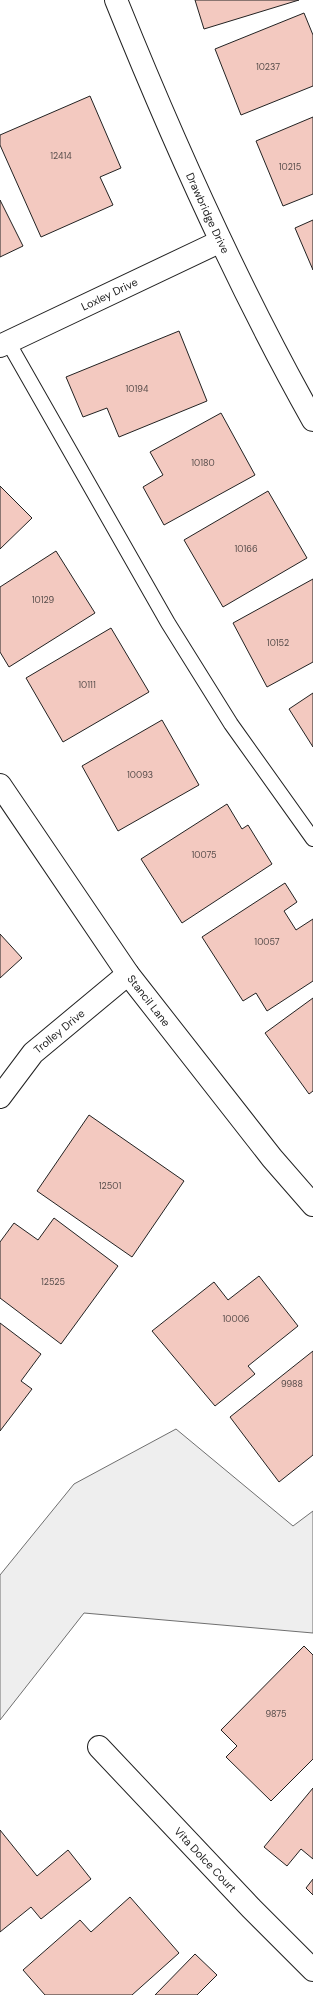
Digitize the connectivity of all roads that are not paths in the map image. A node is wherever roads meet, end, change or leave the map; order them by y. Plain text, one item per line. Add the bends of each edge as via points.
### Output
1 (116, 0) edge
2 (219, 242) junction
3 (4, 344) edge
4 (313, 420) edge
5 (0, 785) edge
6 (313, 839) edge
7 (128, 974) junction
8 (0, 1097) edge
9 (313, 1205) edge
10 (99, 1747) dead end
11 (313, 1970) edge

1 - 2 street, Drawbridge Drive via 155,97
2 - 3 street, Loxley Drive
2 - 4 street, Drawbridge Drive
3 - 6 lane via 231,724
5 - 7 street, Stancil Lane
7 - 8 street, Trolley Drive via 34,1053
7 - 9 street, Stancil Lane via 272,1158
10 - 11 street, Vita Dolce Court

